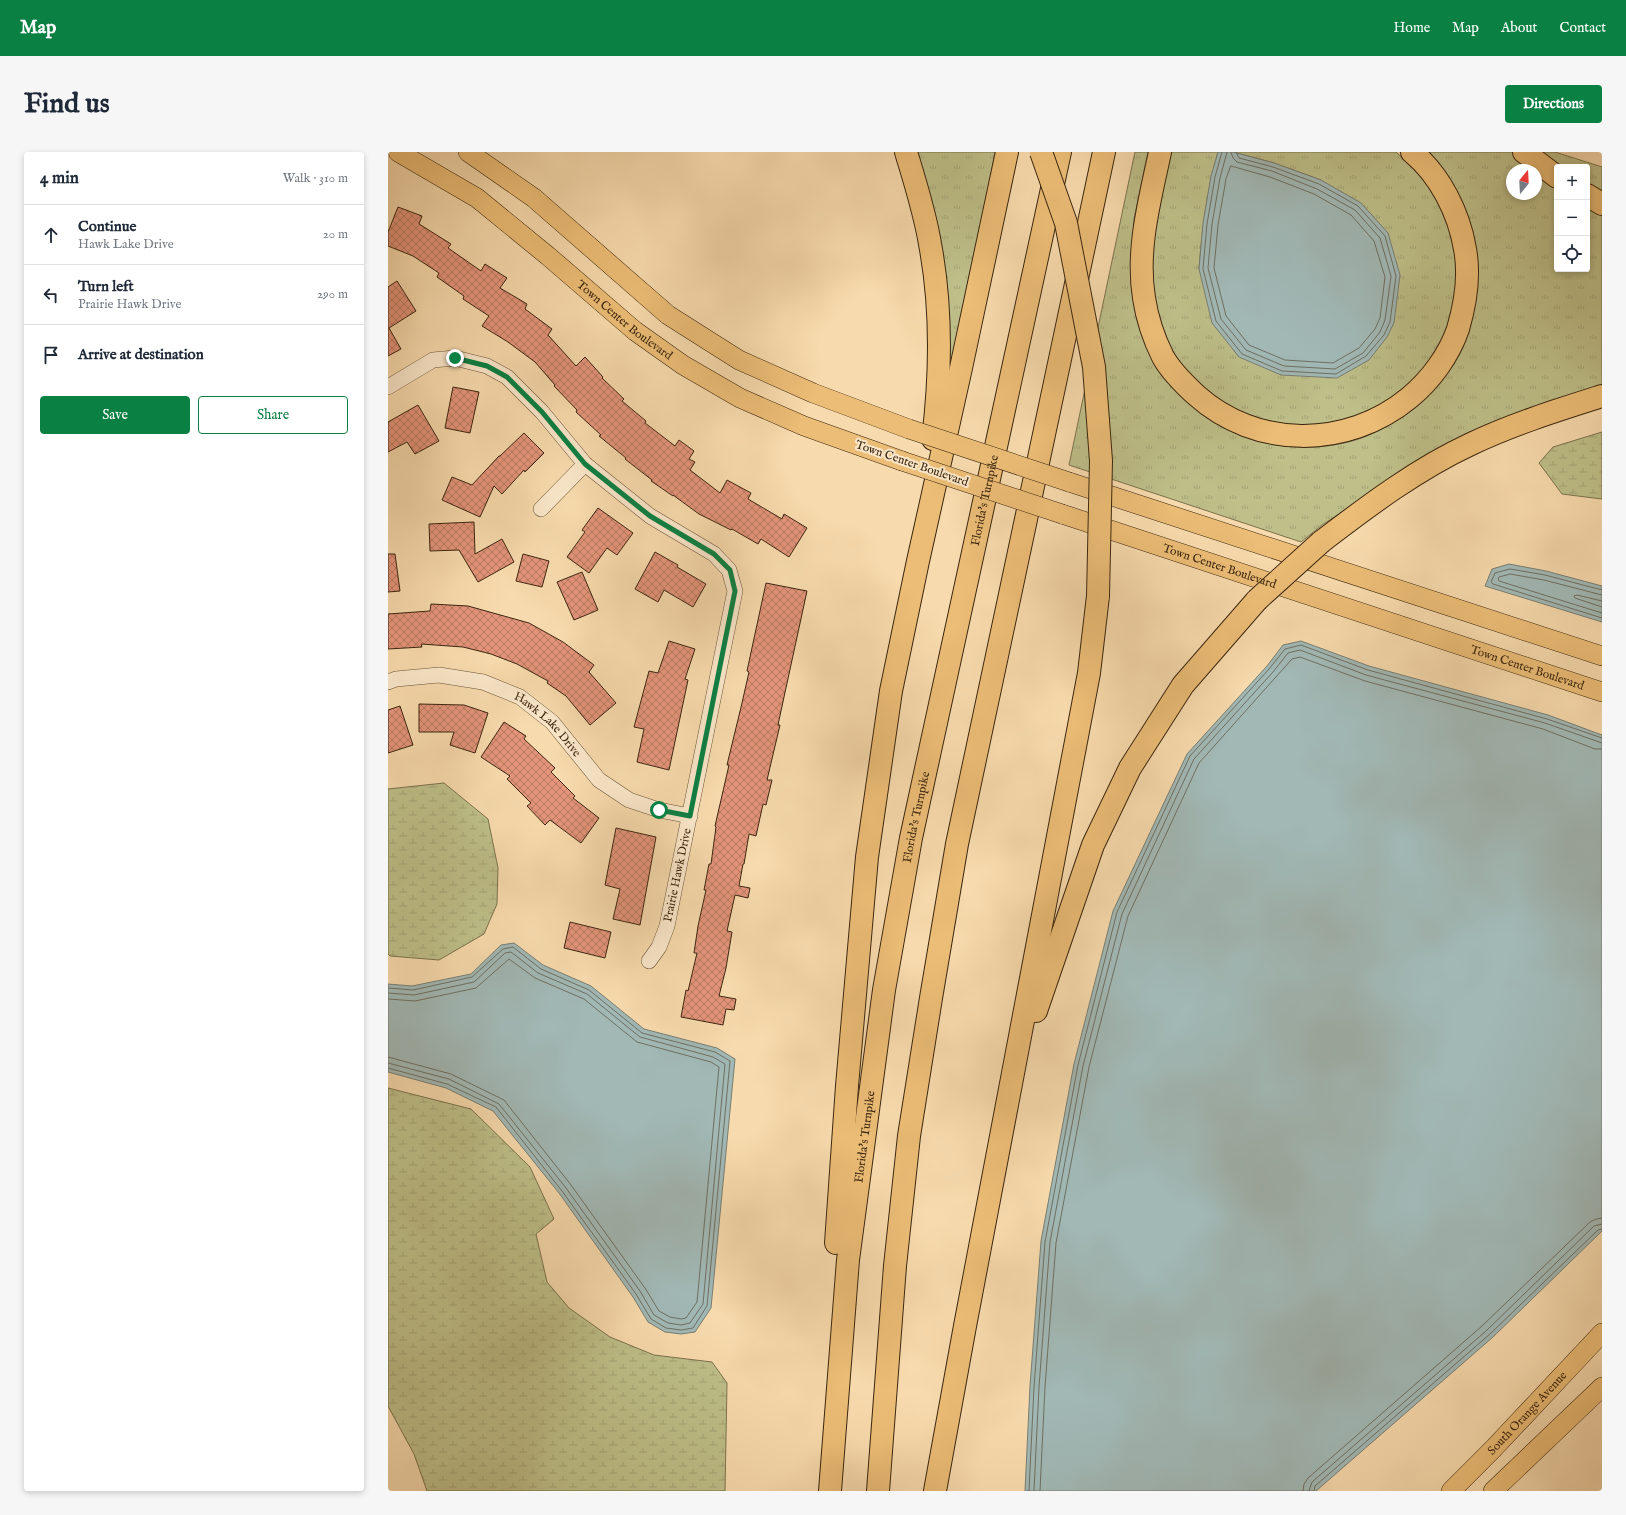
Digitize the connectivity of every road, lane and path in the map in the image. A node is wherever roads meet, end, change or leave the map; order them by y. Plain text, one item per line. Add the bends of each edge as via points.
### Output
1 (398, 152) edge
2 (468, 152) edge
3 (906, 152) edge
4 (1007, 152) edge
5 (1041, 152) edge
6 (1060, 152) edge
7 (1104, 152) edge
8 (1160, 152) edge
9 (1412, 152) edge
10 (1524, 152) edge
11 (1554, 174) edge
12 (1590, 197) edge
13 (1602, 204) edge
14 (388, 387) edge
15 (1602, 396) edge
16 (585, 464) junction
17 (541, 508) dead end
18 (918, 561) junction
19 (1602, 656) edge
20 (388, 682) edge
21 (1602, 692) edge
22 (690, 816) junction
23 (649, 961) dead end
24 (999, 1147) junction
25 (1602, 1333) edge
26 (1602, 1387) edge
27 (829, 1491) edge
28 (878, 1491) edge
29 (935, 1491) edge
30 (1451, 1491) edge
31 (1493, 1491) edge

1 - 21 main road, Town Center Boulevard, bridge via 477,198 635,331 683,365 740,398 804,426 902,461
2 - 19 main road, bridge via 534,198 668,315 739,360 813,393 909,429
3 - 18 highway via 930,244 937,300 939,348 937,405
4 - 18 highway
5 - 24 highway, bridge via 1066,223 1094,367 1101,461 1098,596 1089,673
6 - 27 highway, Florida's Turnpike via 911,838 884,990 848,1260
7 - 28 highway via 957,844 931,998 909,1136 895,1266
8 - 9 highway via 1145,226 1142,255 1144,297 1151,326 1164,358 1190,390 1208,406 1236,422 1269,433 1302,437 1335,434 1368,424 1396,408 1420,389 1453,343 1466,293 1468,266 1464,241 1456,215 1440,185 1420,158
10 - 11 highway
12 - 13 highway
14 - 16 street, Prairie Hawk Drive via 433,360 455,358 487,366 507,377 542,412
15 - 24 highway, bridge via 1541,415 1470,444 1381,496 1321,542 1256,600 1183,685 1130,768 1093,845 1023,1049
16 - 17 street
16 - 22 street, Prairie Hawk Drive via 650,516 714,554 730,570 735,591
18 - 27 highway via 891,691 867,857 836,1247
20 - 22 street, Hawk Lake Drive via 439,675 483,682 520,697 552,722 605,784 629,800 659,810
22 - 23 street, Prairie Hawk Drive via 668,926 660,947
24 - 29 highway
25 - 30 main road, South Orange Avenue
26 - 31 main road

